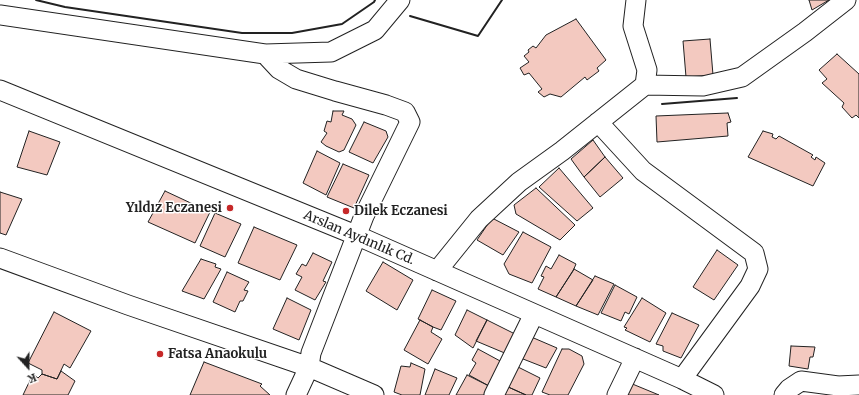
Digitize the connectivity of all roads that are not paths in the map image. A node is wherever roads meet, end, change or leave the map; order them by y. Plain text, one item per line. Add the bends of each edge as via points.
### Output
1 (400, 0) edge
2 (636, 0) edge
3 (846, 0) edge
4 (0, 15) edge
5 (265, 54) junction
6 (645, 86) junction
7 (2, 97) edge
8 (598, 122) junction
9 (358, 236) junction
10 (0, 258) edge
11 (437, 271) junction
12 (534, 314) junction
13 (635, 358) junction
14 (309, 367) junction
15 (682, 379) junction
16 (859, 385) edge
17 (296, 395) edge
18 (374, 395) edge
19 (494, 395) edge
20 (617, 395) edge
21 (714, 395) edge
22 (784, 395) edge

1 - 5 street via 374,30 332,52
2 - 6 street via 633,26 648,70
3 - 6 street via 742,77 703,86
4 - 5 street
5 - 9 street via 279,69 296,78 405,112 410,122 364,216
6 - 8 street
7 - 9 street, Arslan Aydınlık Cd.
8 - 11 street via 519,182 479,219
8 - 15 street via 642,171 754,252 758,269 750,286
9 - 11 street, Arslan Aydınlık Cd.
9 - 14 street via 311,353
10 - 14 street
11 - 12 street, Arslan Aydınlık Cd.
12 - 13 street, Arslan Aydınlık Cd.
12 - 19 street
13 - 15 street, Arslan Aydınlık Cd.
13 - 20 street
14 - 17 street
14 - 18 street
15 - 21 street, Arslan Aydınlık Cd.
16 - 22 street via 838,386 801,381 788,389

